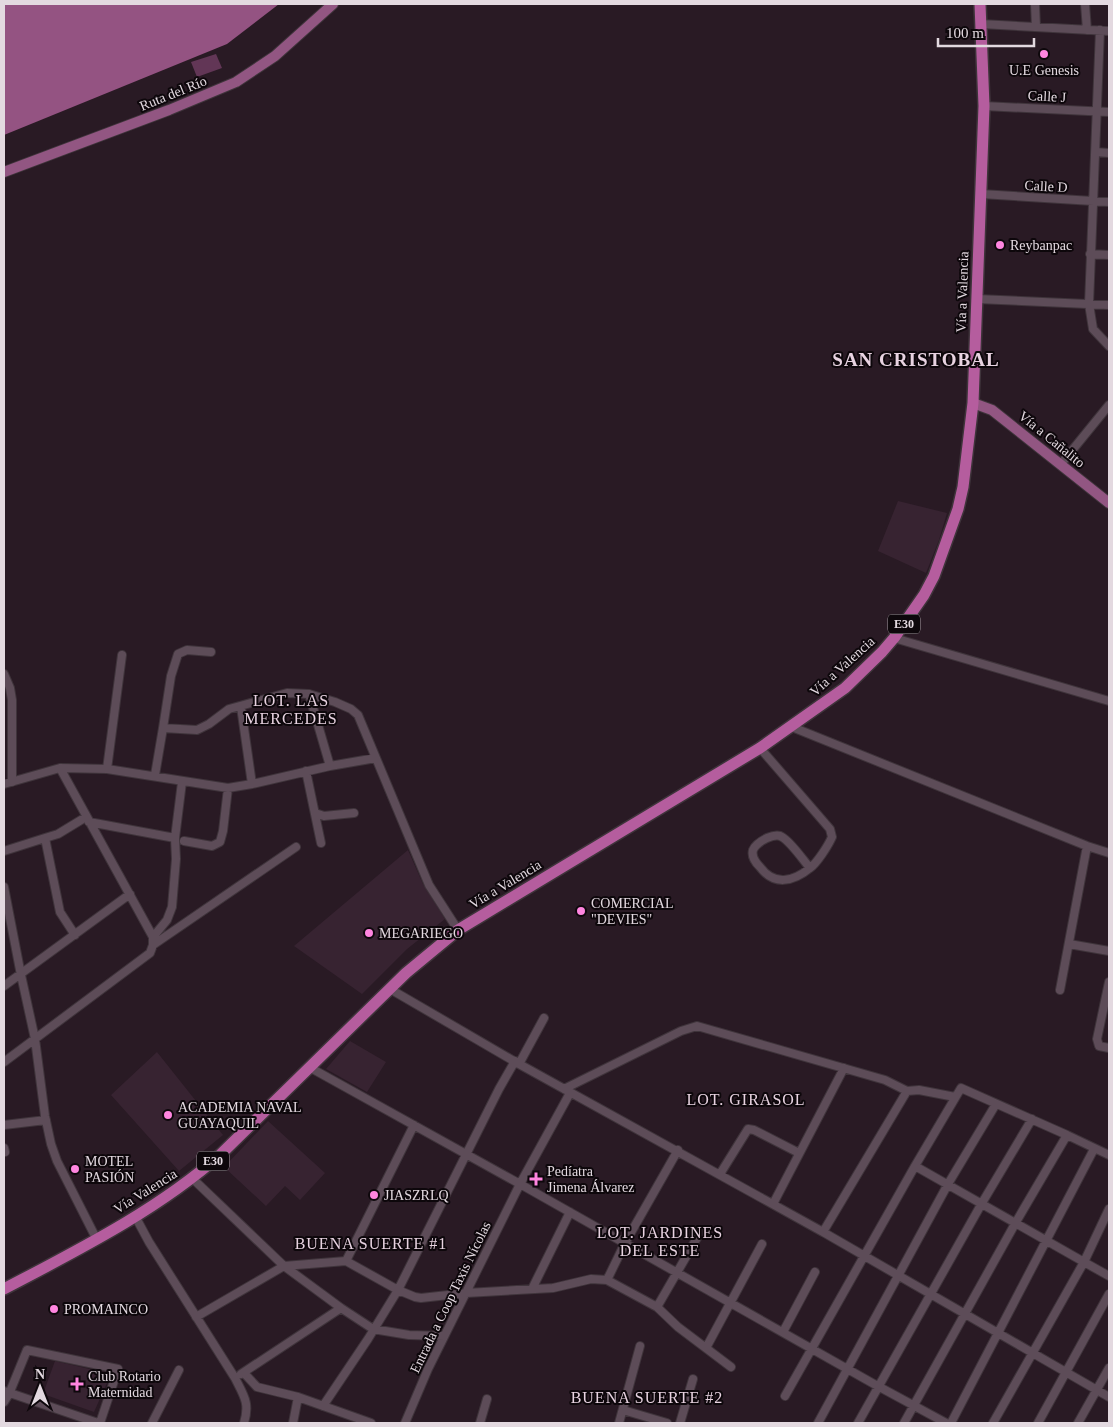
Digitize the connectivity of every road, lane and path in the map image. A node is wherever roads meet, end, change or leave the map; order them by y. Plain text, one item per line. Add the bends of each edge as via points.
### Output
1 (333, 4) edge
2 (980, 4) edge
3 (1035, 4) edge
4 (1085, 4) edge
5 (981, 24) junction
6 (1036, 27) junction
7 (1087, 30) junction
8 (1100, 30) junction
9 (1109, 31) edge
10 (984, 106) junction
11 (1097, 112) junction
12 (1109, 112) edge
13 (1096, 152) junction
14 (1109, 152) edge
15 (4, 172) edge
16 (981, 194) junction
17 (1094, 201) junction
18 (1109, 202) edge
19 (1090, 254) junction
20 (1109, 255) edge
21 (977, 298) junction
22 (1089, 304) junction
23 (1109, 305) edge
24 (1109, 346) edge
25 (973, 403) junction
26 (1109, 405) edge
27 (1061, 464) junction
28 (1109, 503) edge
29 (894, 638) junction
30 (212, 652) dead end
31 (122, 655) dead end
32 (4, 674) edge
33 (309, 694) junction
34 (1109, 701) edge
35 (241, 707) junction
36 (792, 727) junction
37 (162, 728) junction
38 (760, 748) junction
39 (376, 758) junction
40 (330, 766) junction
41 (60, 768) junction
42 (107, 769) junction
43 (306, 771) junction
44 (154, 775) junction
45 (182, 782) junction
46 (8, 783) edge
47 (252, 784) junction
48 (228, 788) junction
49 (315, 813) junction
50 (354, 813) dead end
51 (88, 820) junction
52 (45, 838) junction
53 (175, 838) junction
54 (184, 841) dead end
55 (321, 843) dead end
56 (296, 846) dead end
57 (1087, 846) junction
58 (4, 851) edge
59 (1109, 853) edge
60 (810, 868) junction
61 (4, 887) edge
62 (130, 894) junction
63 (172, 907) junction
64 (458, 930) junction
65 (169, 934) junction
66 (74, 935) junction
67 (153, 941) junction
68 (1070, 944) junction
69 (1109, 951) edge
70 (20, 975) junction
71 (1109, 982) edge
72 (4, 986) edge
73 (390, 989) junction
74 (1060, 990) dead end
75 (544, 1018) dead end
76 (35, 1039) junction
77 (1109, 1048) edge
78 (4, 1062) edge
79 (517, 1062) junction
80 (309, 1067) junction
81 (844, 1068) junction
82 (567, 1091) junction
83 (907, 1091) junction
84 (955, 1097) junction
85 (996, 1104) junction
86 (1032, 1119) junction
87 (46, 1120) junction
88 (4, 1125) edge
89 (414, 1125) junction
90 (1067, 1135) junction
91 (1094, 1148) junction
92 (678, 1150) junction
93 (799, 1153) junction
94 (467, 1155) junction
95 (1109, 1156) edge
96 (915, 1166) junction
97 (720, 1174) junction
98 (194, 1178) junction
99 (520, 1184) junction
100 (948, 1184) junction
101 (982, 1203) junction
102 (773, 1204) junction
103 (1109, 1209) edge
104 (570, 1212) junction
105 (135, 1216) junction
106 (1016, 1222) junction
107 (701, 1230) dead end
108 (823, 1232) junction
109 (96, 1238) junction
110 (1046, 1240) junction
111 (625, 1242) junction
112 (762, 1244) dead end
113 (865, 1256) junction
114 (346, 1261) junction
115 (1084, 1262) junction
116 (284, 1266) junction
117 (676, 1272) junction
118 (815, 1272) dead end
119 (898, 1275) junction
120 (1109, 1276) edge
121 (607, 1280) junction
122 (4, 1289) edge
123 (532, 1289) junction
124 (398, 1290) junction
125 (466, 1293) junction
126 (931, 1294) junction
127 (1109, 1294) edge
128 (730, 1302) junction
129 (658, 1307) junction
130 (341, 1308) junction
131 (966, 1314) junction
132 (196, 1317) junction
133 (373, 1329) junction
134 (783, 1332) junction
135 (998, 1332) junction
136 (444, 1336) junction
137 (640, 1346) dead end
138 (706, 1348) junction
139 (812, 1349) junction
140 (1033, 1352) junction
141 (731, 1367) dead end
142 (1109, 1368) edge
143 (179, 1370) dead end
144 (848, 1370) junction
145 (1066, 1372) junction
146 (244, 1373) junction
147 (235, 1378) junction
148 (692, 1379) dead end
149 (878, 1387) junction
150 (1097, 1390) junction
151 (6, 1393) edge
152 (785, 1396) dead end
153 (298, 1397) junction
154 (1109, 1397) edge
155 (487, 1399) dead end
156 (4, 1402) edge
157 (323, 1406) junction
158 (914, 1406) junction
159 (622, 1410) junction
160 (346, 1414) junction
161 (99, 1423) edge
162 (152, 1423) edge
163 (244, 1423) edge
164 (293, 1423) edge
165 (344, 1423) edge
166 (371, 1423) edge
167 (405, 1423) edge
168 (480, 1423) edge
169 (619, 1423) edge
170 (667, 1423) edge
171 (680, 1423) edge
172 (818, 1423) edge
173 (858, 1423) edge
174 (904, 1423) edge
175 (946, 1423) edge
176 (951, 1423) edge
177 (993, 1423) edge
178 (1038, 1423) edge
179 (1078, 1423) edge

1 - 15 main road, Ruta del Río via 275,56 236,82
2 - 5 highway, Vía a Valencia / E30
3 - 6 street
4 - 7 street
5 - 6 street
5 - 10 highway, Vía a Valencia / E30
6 - 7 street
7 - 8 street
8 - 9 street
8 - 11 street
10 - 11 street, Calle J
10 - 16 highway, Vía a Valencia / E30
11 - 12 street, Calle J
11 - 13 street
13 - 14 street
13 - 17 street
16 - 17 street, Calle D
16 - 21 highway, Vía a Valencia / E30
17 - 18 street, Calle D
17 - 19 street
19 - 20 street
19 - 22 street
21 - 22 street
21 - 25 highway, Vía a Valencia / E30
22 - 23 street
22 - 24 street via 1092,327
25 - 27 main road, Vía a Cañalito via 992,410
25 - 29 highway, Vía a Valencia / E30 via 958,509 934,576
26 - 27 street
27 - 28 main road, Vía a Cañalito
29 - 34 street
29 - 36 highway, Vía a Valencia / E30 via 845,688
30 - 37 street via 187,650 176,657
31 - 42 street
32 - 46 street via 12,700
33 - 35 street via 280,694
33 - 39 street via 355,711
33 - 40 street
35 - 37 street via 229,710 196,730
35 - 47 street
36 - 38 highway, Vía a Valencia / E30
36 - 57 street
37 - 44 street
38 - 60 street via 830,829 831,840
38 - 64 highway, Vía a Valencia / E30
39 - 40 street
39 - 64 street via 428,885
40 - 43 street
41 - 42 street
41 - 46 street
41 - 51 street
42 - 44 street
43 - 47 street
43 - 49 street
44 - 45 street
45 - 48 street
45 - 53 street
47 - 48 street
48 - 54 street via 220,842 212,846
49 - 50 street via 324,816
49 - 55 street
51 - 52 street
51 - 53 street
51 - 62 street
52 - 58 street
52 - 66 street via 60,912
53 - 63 street
56 - 65 street
57 - 59 street
57 - 68 street
60 - 60 street via 786,880 771,878 755,861 753,851 767,838 778,835
61 - 70 street
62 - 66 street
62 - 67 street
63 - 65 street
63 - 67 street
64 - 73 highway, Vía a Valencia / E30
65 - 67 street
66 - 70 street
67 - 76 street via 150,953 143,959
68 - 69 street
68 - 74 street
70 - 72 street
70 - 76 street
71 - 77 street via 1098,1039 1100,1046
73 - 79 street
73 - 80 highway, Vía Valencia / E30
75 - 79 street
76 - 78 street
76 - 87 street
79 - 82 street
79 - 94 street via 499,1089
80 - 89 street
80 - 98 highway, Vía Valencia / E30
81 - 82 street via 697,1026
81 - 83 street via 885,1080
81 - 93 street
82 - 92 street
82 - 99 street, Entrada a Coop Taxis Nícolas
83 - 84 street
83 - 108 street
84 - 85 street via 961,1088
84 - 96 street
85 - 86 street
85 - 100 street
86 - 90 street
86 - 101 street
87 - 88 street
87 - 109 street via 57,1161
89 - 94 street
89 - 114 street
90 - 91 street
90 - 106 street
91 - 95 street
91 - 110 street
92 - 97 street
92 - 111 street
93 - 97 street via 748,1129
93 - 102 street
94 - 99 street
94 - 124 street
96 - 100 street
96 - 113 street
97 - 102 street
98 - 105 highway, Vía Valencia / E30
98 - 116 street
99 - 104 street
99 - 125 street, Entrada a Coop Taxis Nícolas
100 - 101 street
100 - 119 street
101 - 106 street
101 - 126 street
102 - 108 street
103 - 115 street
104 - 111 street
104 - 123 street
105 - 109 highway, Vía Valencia / E30
105 - 132 street
106 - 110 street
106 - 131 street
107 - 117 street
108 - 113 street
109 - 122 highway, Vía Valencia / E30
110 - 115 street
110 - 135 street
111 - 117 street
111 - 121 street
112 - 128 street
113 - 119 street
113 - 139 street
114 - 116 street
114 - 124 street
115 - 120 street
115 - 140 street
116 - 130 street
116 - 132 street
117 - 128 street
117 - 129 street
118 - 134 street
119 - 126 street
119 - 144 street
121 - 123 street via 591,1279 553,1288
121 - 129 street
123 - 125 street
124 - 125 street via 422,1298
124 - 133 street
125 - 136 street, Entrada a Coop Taxis Nícolas
126 - 131 street
126 - 149 street
127 - 145 street
128 - 134 street
128 - 138 street
129 - 138 street
130 - 133 street
130 - 146 street
131 - 135 street
131 - 158 street
132 - 147 street
133 - 136 street via 408,1335
133 - 157 street
134 - 139 street
135 - 140 street
135 - 176 street
136 - 167 street, Entrada a Coop Taxis Nícolas
137 - 159 street
138 - 141 street
139 - 144 street
139 - 152 street
140 - 145 street
140 - 177 street
142 - 150 street
143 - 162 street
144 - 149 street
144 - 172 street
145 - 150 street
145 - 178 street
146 - 147 street
146 - 153 street via 257,1387
147 - 163 street via 246,1398
148 - 171 street
149 - 158 street
149 - 173 street
150 - 154 street
150 - 179 street
151 - 156 street
151 - 161 street
151 - 161 street via 27,1350 118,1369
153 - 157 street
153 - 164 street
155 - 168 street
157 - 160 street
158 - 174 street
158 - 175 street
159 - 169 street
159 - 170 street
160 - 165 street
160 - 166 street

